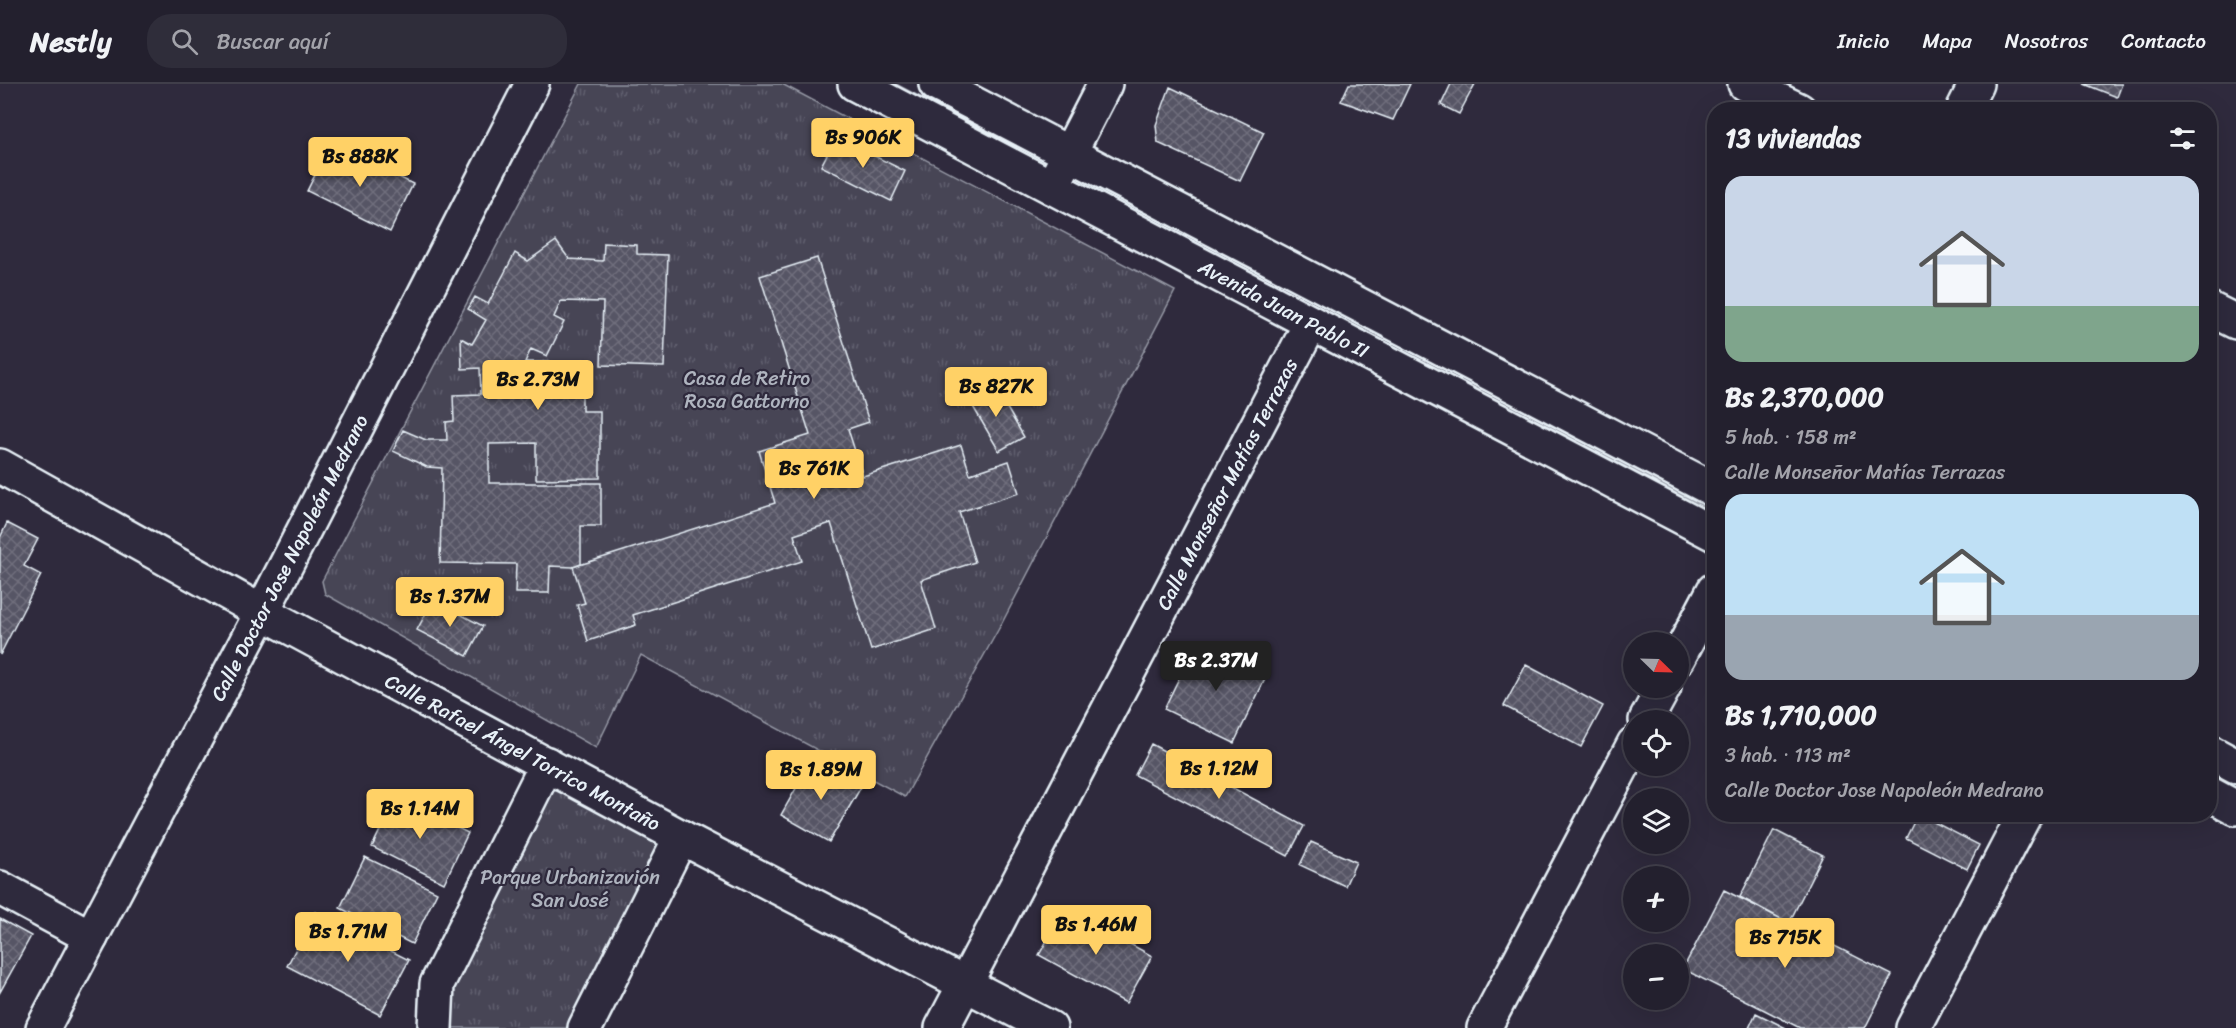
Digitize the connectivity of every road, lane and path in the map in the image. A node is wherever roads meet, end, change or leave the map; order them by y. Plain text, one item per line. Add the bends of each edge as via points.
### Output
1 (532, 84) edge
2 (855, 84) edge
3 (936, 84) edge
4 (1105, 84) edge
5 (1745, 84) edge
6 (1976, 84) edge
7 (1782, 102) edge
8 (1967, 102) edge
9 (1069, 154) junction
10 (1052, 187) junction
11 (2217, 312) edge
12 (2236, 322) edge
13 (1311, 323) junction
14 (0, 466) edge
15 (1707, 486) edge
16 (1707, 530) edge
17 (1707, 603) edge
18 (262, 612) junction
19 (1689, 637) edge
20 (2217, 756) edge
21 (547, 764) junction
22 (1623, 765) edge
23 (2236, 766) edge
24 (2217, 798) edge
25 (2236, 808) edge
26 (2021, 822) edge
27 (681, 837) junction
28 (0, 888) edge
29 (91, 937) junction
30 (966, 983) junction
31 (49, 1026) edge
32 (435, 1028) edge
33 (585, 1028) edge
34 (942, 1028) edge
35 (1050, 1028) edge
36 (1484, 1028) edge
37 (1913, 1028) edge

1 - 18 street, Calle Doctor Jose Napoleón Medrano
2 - 10 street, Avenida Juan Pablo II
3 - 9 street, Avenida Juan Pablo II
4 - 9 street
5 - 7 street
6 - 8 street
9 - 10 street
9 - 15 street, Avenida Juan Pablo II
10 - 13 street, Avenida Juan Pablo II
11 - 12 street
13 - 16 street, Avenida Juan Pablo II
13 - 30 street, Calle Monseñor Matías Terrazas
14 - 18 street, Calle Rafael Ángel Torrico Montaño
17 - 19 street
18 - 21 street, Calle Rafael Ángel Torrico Montaño
18 - 29 street, Calle Doctor Jose Napoleón Medrano
20 - 23 street
21 - 27 street, Calle Rafael Ángel Torrico Montaño
21 - 32 street via 437,984
22 - 36 street
24 - 25 street
26 - 37 street
27 - 30 street, Calle Rafael Ángel Torrico Montaño
27 - 33 street
28 - 29 street
29 - 31 street, Calle Doctor Jose Napoleón Medrano
30 - 34 street, Calle Monseñor Matías Terrazas
30 - 35 street, Calle Rafael Ángel Torrico Montaño

